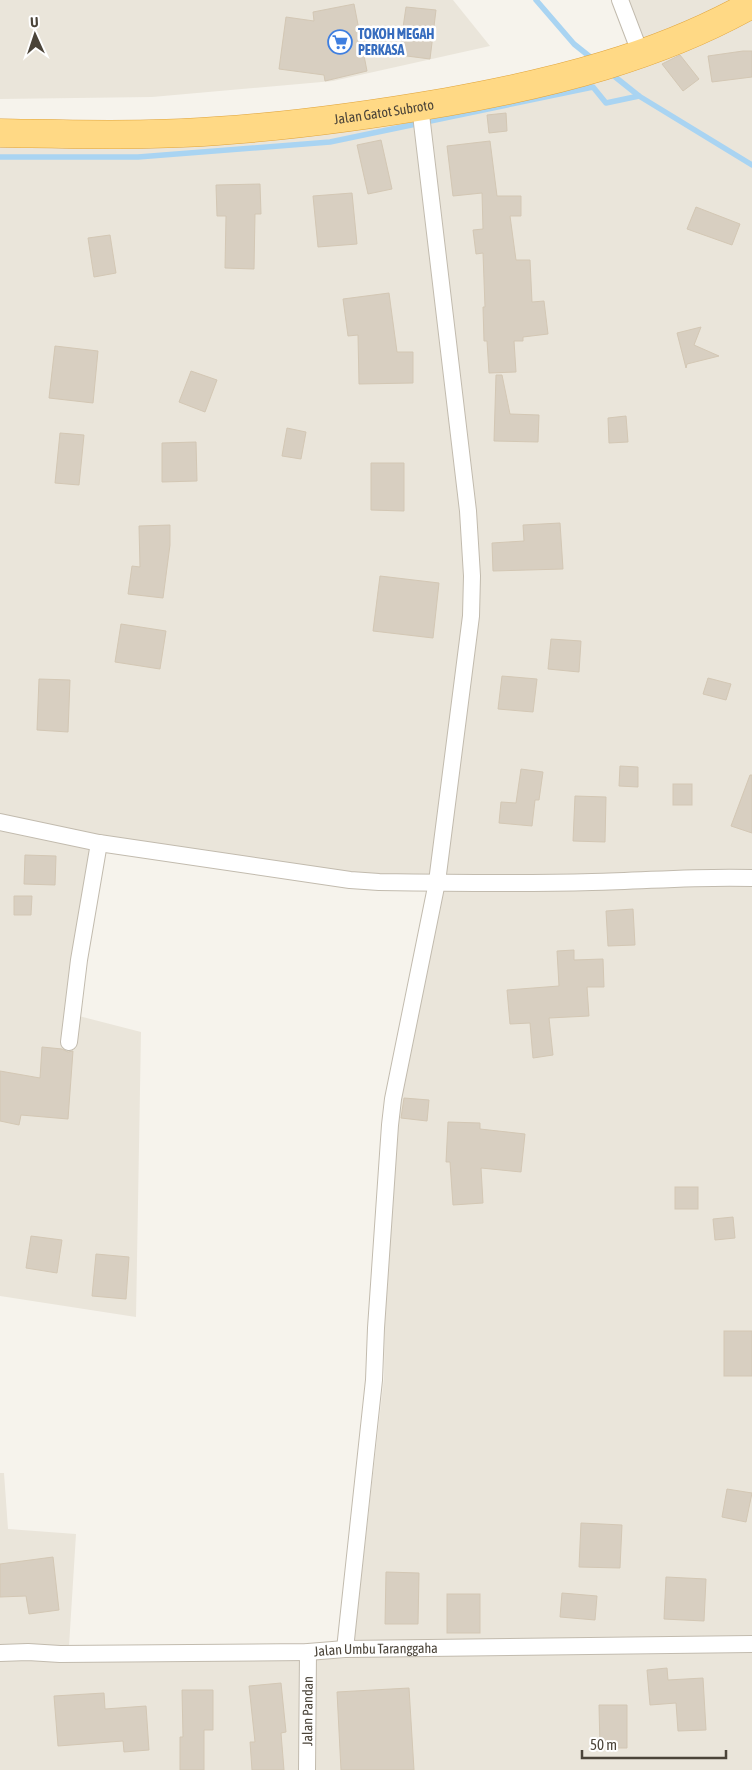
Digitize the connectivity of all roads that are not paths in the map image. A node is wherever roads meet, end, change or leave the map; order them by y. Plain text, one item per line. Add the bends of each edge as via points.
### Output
1 (620, 0) edge
2 (752, 4) edge
3 (634, 57) junction
4 (422, 117) junction
5 (0, 133) edge
6 (0, 822) edge
7 (99, 843) junction
8 (752, 878) edge
9 (437, 882) junction
10 (69, 1042) dead end
11 (752, 1644) edge
12 (345, 1649) junction
13 (308, 1652) junction
14 (0, 1653) edge
15 (307, 1770) edge

1 - 3 street
2 - 3 highway, Jalan Gatot Subroto via 696,33
3 - 4 highway, Jalan Gatot Subroto via 493,94
4 - 5 highway, Jalan Gatot Subroto via 184,133
4 - 9 street via 468,511 472,576 471,616
6 - 7 street
7 - 9 street via 350,880
7 - 10 street
8 - 9 street via 711,876 576,883
9 - 12 street via 393,1099 374,1380
11 - 12 street, Jalan Umbu Taranggaha
12 - 13 street, Jalan Umbu Taranggaha
13 - 14 street, Jalan Umbu Taranggaha
13 - 15 street, Jalan Pandan

